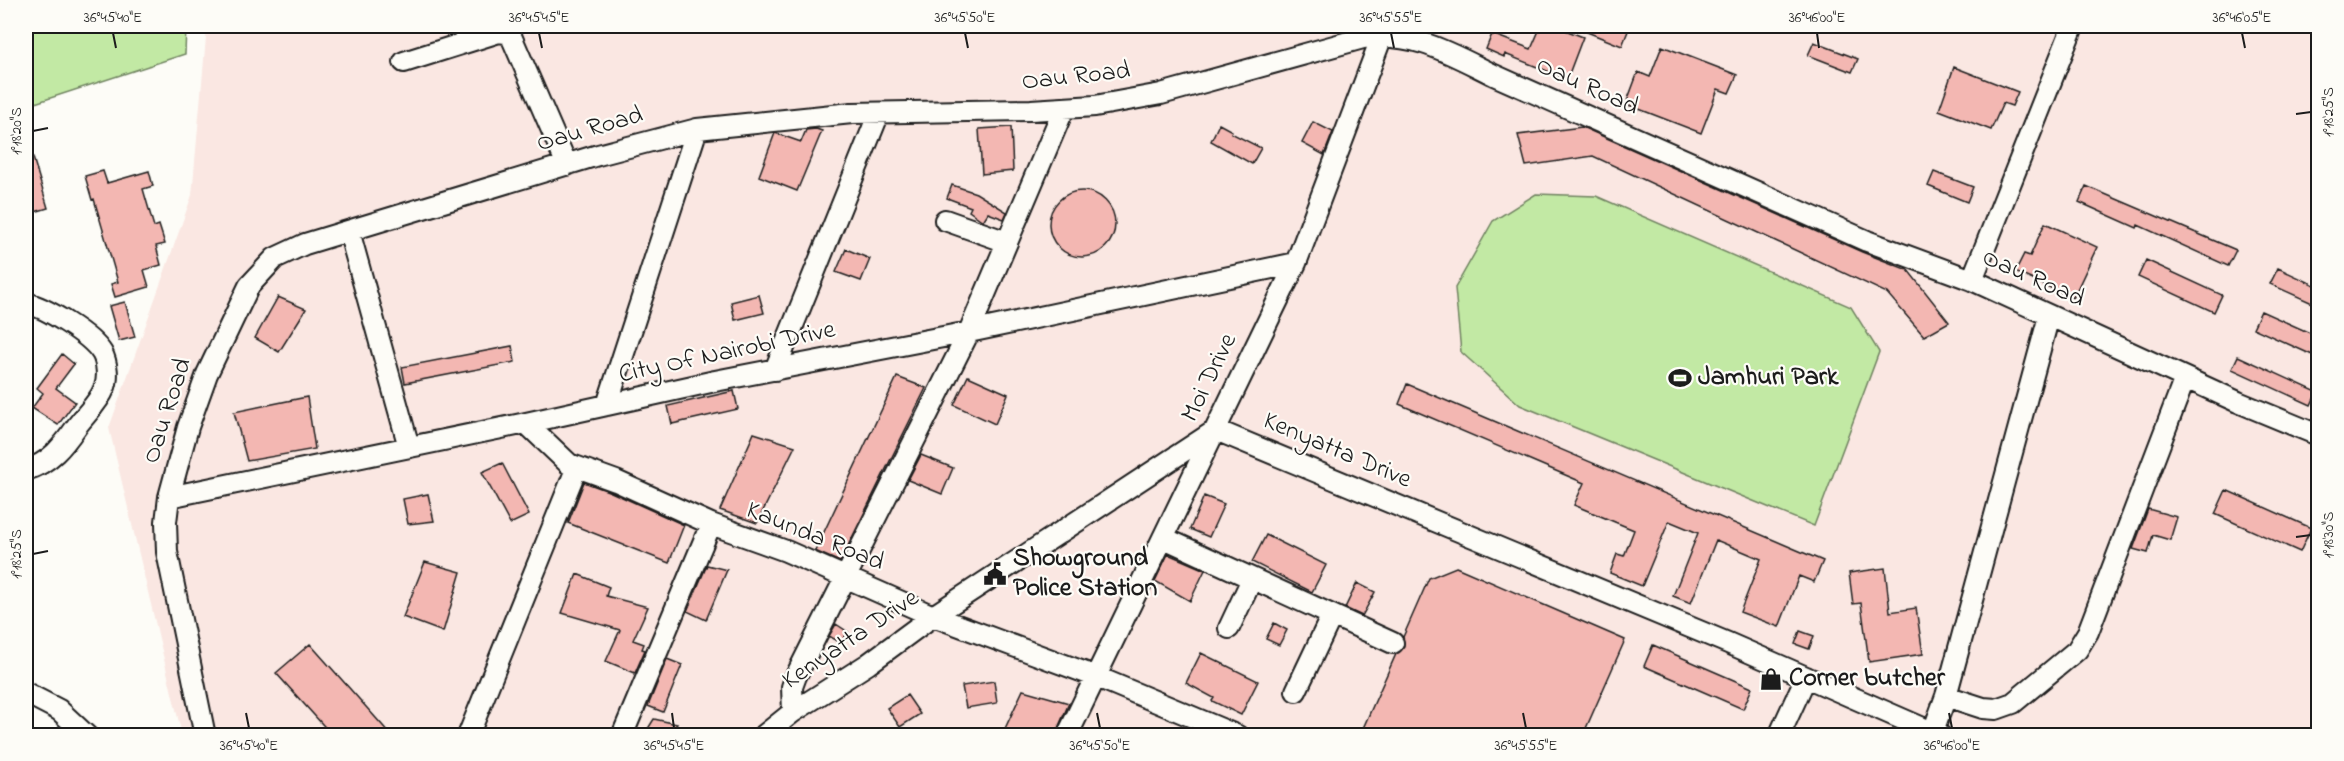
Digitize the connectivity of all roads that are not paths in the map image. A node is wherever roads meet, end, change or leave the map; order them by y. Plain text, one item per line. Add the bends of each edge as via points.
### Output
1 (2073, 26) edge
2 (1382, 36) junction
3 (404, 62) dead end
4 (1064, 108) junction
5 (879, 113) junction
6 (697, 129) junction
7 (567, 165) junction
8 (945, 220) dead end
9 (349, 231) junction
10 (1006, 242) junction
11 (1296, 263) junction
12 (1972, 280) junction
13 (26, 303) edge
14 (2049, 316) junction
15 (969, 332) junction
16 (774, 370) junction
17 (2185, 378) junction
18 (607, 405) junction
19 (526, 423) junction
20 (1216, 430) junction
21 (2319, 435) edge
22 (409, 447) junction
23 (28, 466) edge
24 (576, 467) junction
25 (169, 497) junction
26 (711, 524) junction
27 (1164, 538) junction
28 (844, 577) junction
29 (1252, 579) junction
30 (1332, 615) junction
31 (933, 616) junction
32 (1229, 628) dead end
33 (1393, 643) dead end
34 (1097, 677) junction
35 (1806, 677) junction
36 (1296, 691) dead end
37 (26, 693) edge
38 (1946, 696) junction
39 (793, 712) junction
40 (1937, 734) edge
41 (87, 735) edge
42 (205, 735) edge
43 (468, 735) edge
44 (622, 735) edge
45 (763, 735) edge
46 (1067, 735) edge
47 (1238, 735) edge
48 (1779, 735) edge

1 - 12 street
2 - 4 street, Oau Road via 1347,42 1161,94
2 - 11 street, Moi Drive
2 - 12 street, Oau Road via 1411,39 1438,48 1867,241
3 - 7 street via 499,32 511,36
4 - 5 street, Oau Road
4 - 10 street
5 - 6 street, Oau Road via 807,116
5 - 16 street
6 - 7 street, Oau Road
6 - 18 street
7 - 9 street, Oau Road
8 - 10 street
9 - 22 street
9 - 25 street, Oau Road via 289,250 275,258 249,286 203,383
10 - 15 street
11 - 15 street, City Of Nairobi Drive
11 - 20 street, Moi Drive
12 - 14 street, Oau Road
13 - 23 street via 52,312 93,343 102,354 107,372 105,389 57,453
14 - 17 street, Oau Road
14 - 38 street
15 - 16 street, City Of Nairobi Drive
15 - 28 street
16 - 18 street, City Of Nairobi Drive
17 - 21 street, Oau Road
17 - 38 street via 2088,632 2077,650 2013,703 1996,709
18 - 19 street, City Of Nairobi Drive
19 - 22 street, City Of Nairobi Drive
19 - 24 street, Kaunda Road via 563,461
20 - 27 street, Moi Drive
20 - 31 street, Kenyatta Drive
20 - 35 street, Kenyatta Drive
22 - 25 street, City Of Nairobi Drive
24 - 26 street, Kaunda Road
24 - 43 street
25 - 42 street, Oau Road via 167,552
26 - 28 street, Kaunda Road
26 - 44 street
27 - 29 street
27 - 34 street, Moi Drive
28 - 31 street, Kaunda Road
28 - 39 street via 796,675 792,687
29 - 30 street
29 - 32 street
30 - 33 street
30 - 36 street
31 - 34 street, Kaunda Road
31 - 39 street, Kenyatta Drive
34 - 46 street, Moi Drive
34 - 47 street, Kaunda Road
35 - 40 street, Kenyatta Drive
35 - 48 street
37 - 41 street via 59,710
38 - 40 street
39 - 45 street, Kenyatta Drive

